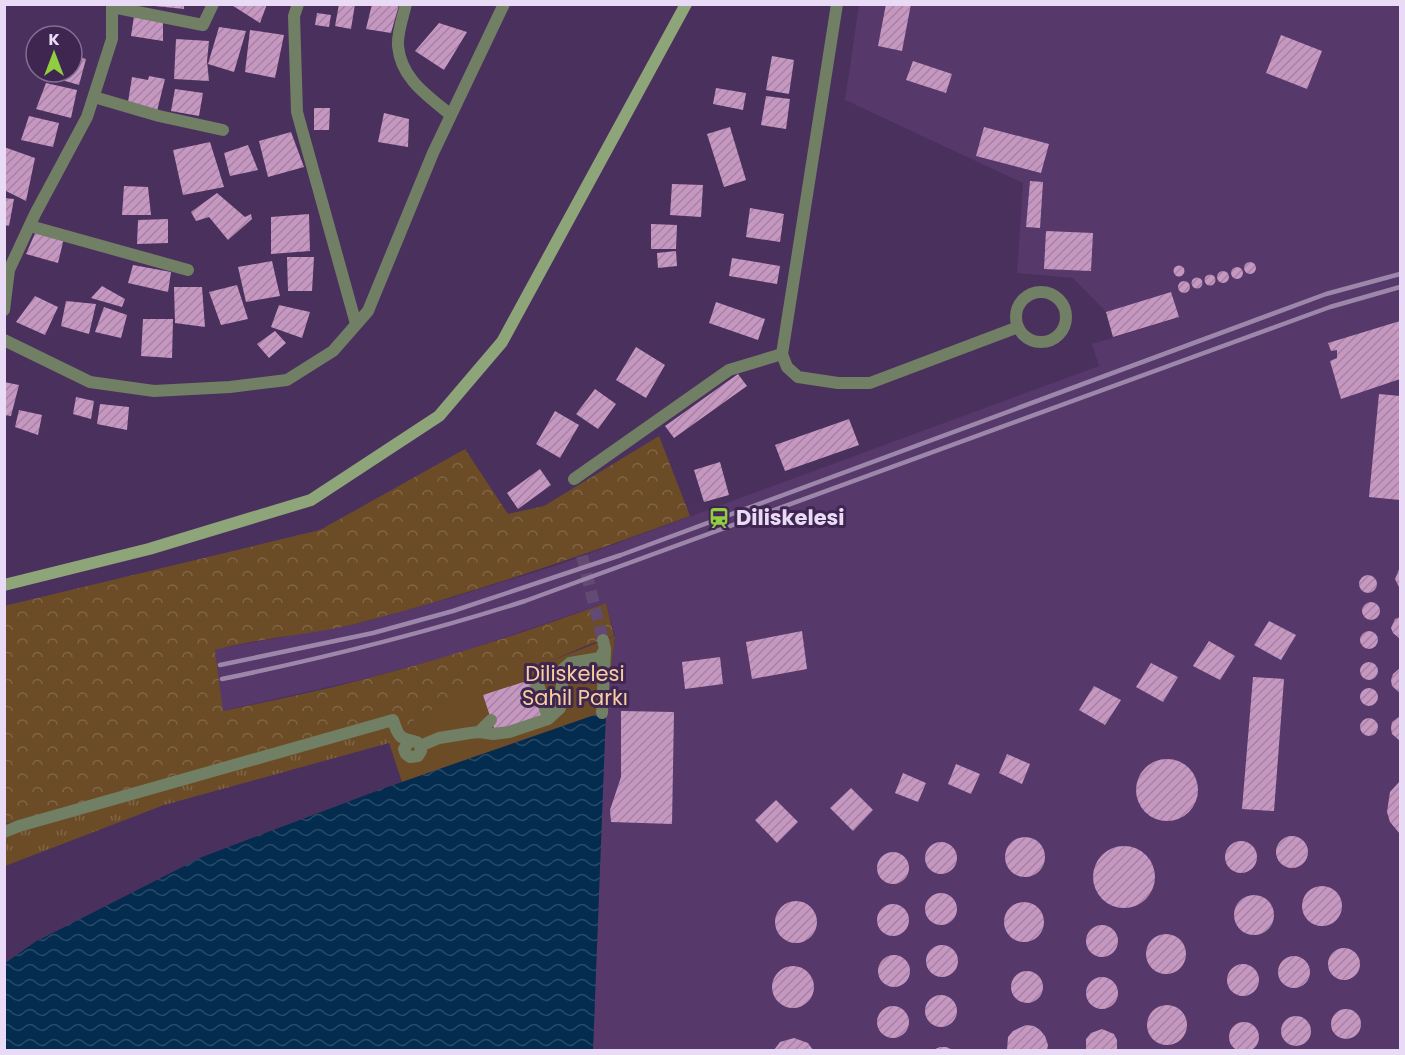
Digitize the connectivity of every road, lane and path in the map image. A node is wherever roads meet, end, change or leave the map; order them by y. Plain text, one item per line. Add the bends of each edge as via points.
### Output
1 (213, 4) edge
2 (298, 4) edge
3 (406, 4) edge
4 (504, 4) edge
5 (686, 4) edge
6 (837, 4) edge
7 (112, 6) edge
8 (94, 97) junction
9 (451, 115) junction
10 (223, 130) dead end
11 (30, 225) junction
12 (188, 270) dead end
13 (4, 310) edge
14 (356, 324) junction
15 (1018, 327) junction
16 (4, 340) edge
17 (782, 354) junction
18 (574, 479) dead end
19 (4, 585) edge
20 (536, 687) dead end
21 (602, 712) dead end
22 (548, 719) junction
23 (491, 720) dead end
24 (478, 732) junction
25 (4, 832) edge

1 - 7 street via 203,25
2 - 14 street via 294,16 297,112
3 - 9 street via 398,45 403,69 416,86
4 - 9 street
5 - 19 main road via 502,342 439,416 311,500 149,549
6 - 17 street
7 - 8 street via 112,39
8 - 10 street
8 - 11 street
9 - 14 street via 368,310
11 - 12 street
11 - 13 street via 9,270
14 - 16 street via 333,351 287,380 165,391 90,382
15 - 15 street via 1019,304 1031,293 1054,295 1065,307 1066,324 1055,338 1030,340
15 - 17 street via 870,383 798,377 787,368
17 - 18 street via 729,370
20 - 22 street
21 - 22 street via 604,644 600,658 565,666 567,694
22 - 24 street via 501,734
23 - 24 street
24 - 25 street via 415,744 398,735 393,720

